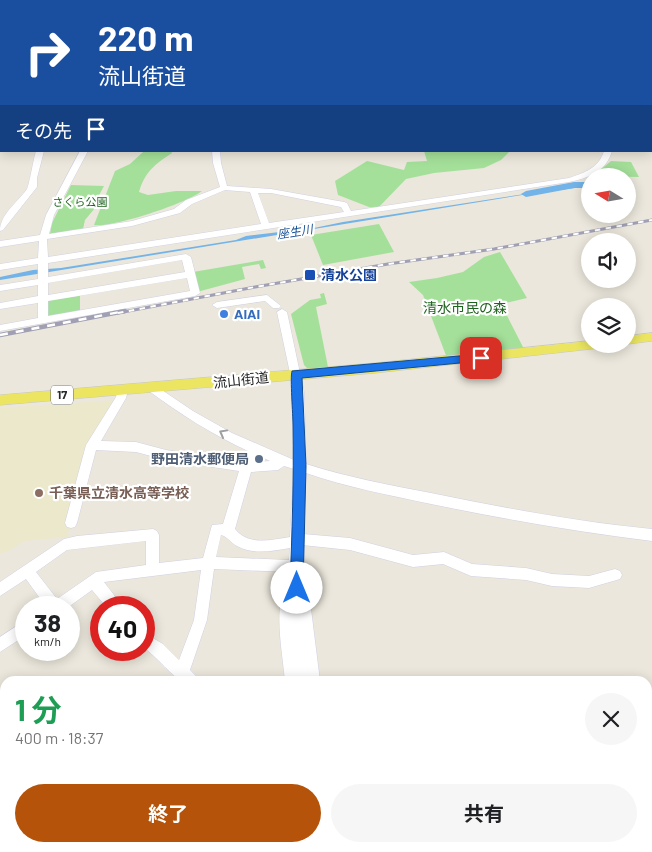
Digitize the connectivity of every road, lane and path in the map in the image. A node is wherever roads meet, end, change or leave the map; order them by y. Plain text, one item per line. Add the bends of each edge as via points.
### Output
1 (40, 152) edge
2 (83, 152) edge
3 (216, 152) edge
4 (608, 152) edge
5 (224, 188) junction
6 (253, 190) junction
7 (350, 214) junction
8 (266, 227) junction
9 (0, 228) edge
10 (43, 238) junction
11 (0, 244) edge
12 (153, 254) junction
13 (42, 263) junction
14 (0, 267) edge
15 (191, 274) junction
16 (42, 279) junction
17 (0, 288) edge
18 (42, 299) junction
19 (0, 306) edge
20 (217, 306) dead end
21 (43, 321) junction
22 (0, 328) edge
23 (652, 337) edge
24 (636, 339) edge
25 (581, 346) edge
26 (296, 374) junction
27 (153, 388) junction
28 (123, 390) junction
29 (0, 400) edge
30 (92, 445) junction
31 (254, 449) junction
32 (284, 460) junction
33 (300, 466) junction
34 (246, 467) junction
35 (71, 523) dead end
36 (228, 530) junction
37 (652, 535) edge
38 (296, 540) junction
39 (208, 563) junction
40 (152, 569) junction
41 (297, 570) junction
42 (28, 571) junction
43 (615, 575) dead end
44 (94, 581) junction
45 (0, 590) edge
46 (47, 596) edge
47 (72, 596) edge
48 (106, 596) edge
49 (15, 635) edge
50 (0, 645) edge
51 (155, 647) edge
52 (185, 676) edge
53 (186, 676) edge
54 (292, 676) edge
55 (303, 676) edge
56 (312, 676) edge

1 - 9 street via 33,187
2 - 10 street via 50,215
3 - 5 street
4 - 7 street via 597,169 575,178
5 - 6 street
5 - 10 street via 163,215
6 - 7 street via 344,205
6 - 8 street
7 - 8 street
8 - 12 street
10 - 11 street
10 - 13 street
12 - 13 street
12 - 15 street via 186,257
12 - 16 street
13 - 14 street
13 - 16 street
15 - 18 street
15 - 21 street via 195,293
16 - 17 street
16 - 18 street
18 - 19 street
18 - 21 street
20 - 26 street via 267,298 279,309
21 - 22 street
23 - 24 main road
25 - 26 main road, 流山街道 / 17
26 - 27 main road, 流山街道 / 17
26 - 33 street
27 - 28 main road, 流山街道 / 17
31 -> 27 street via 182,409
28 - 29 main road, 流山街道 / 17
28 - 30 street
30 - 34 street via 136,447 166,456
30 - 35 street
31 - 32 street
31 - 34 street
32 - 33 street
32 - 34 street via 278,466
33 - 37 street via 404,492 553,523
33 - 38 street
34 - 36 street
36 - 38 street via 238,542 259,547
36 - 39 street via 216,529
38 - 41 street
38 - 43 street via 350,544 413,561 444,558 471,570 526,574 552,580 589,582
39 - 40 street
39 - 41 street
39 - 53 street via 208,584
40 - 42 street via 153,535 64,545
40 - 44 street via 100,576
41 - 54 street via 290,586 288,603
41 - 55 street via 296,601
41 - 56 street via 303,589
42 - 45 street
42 - 46 street
44 - 47 street
44 - 48 street
49 - 50 street
51 - 52 street

